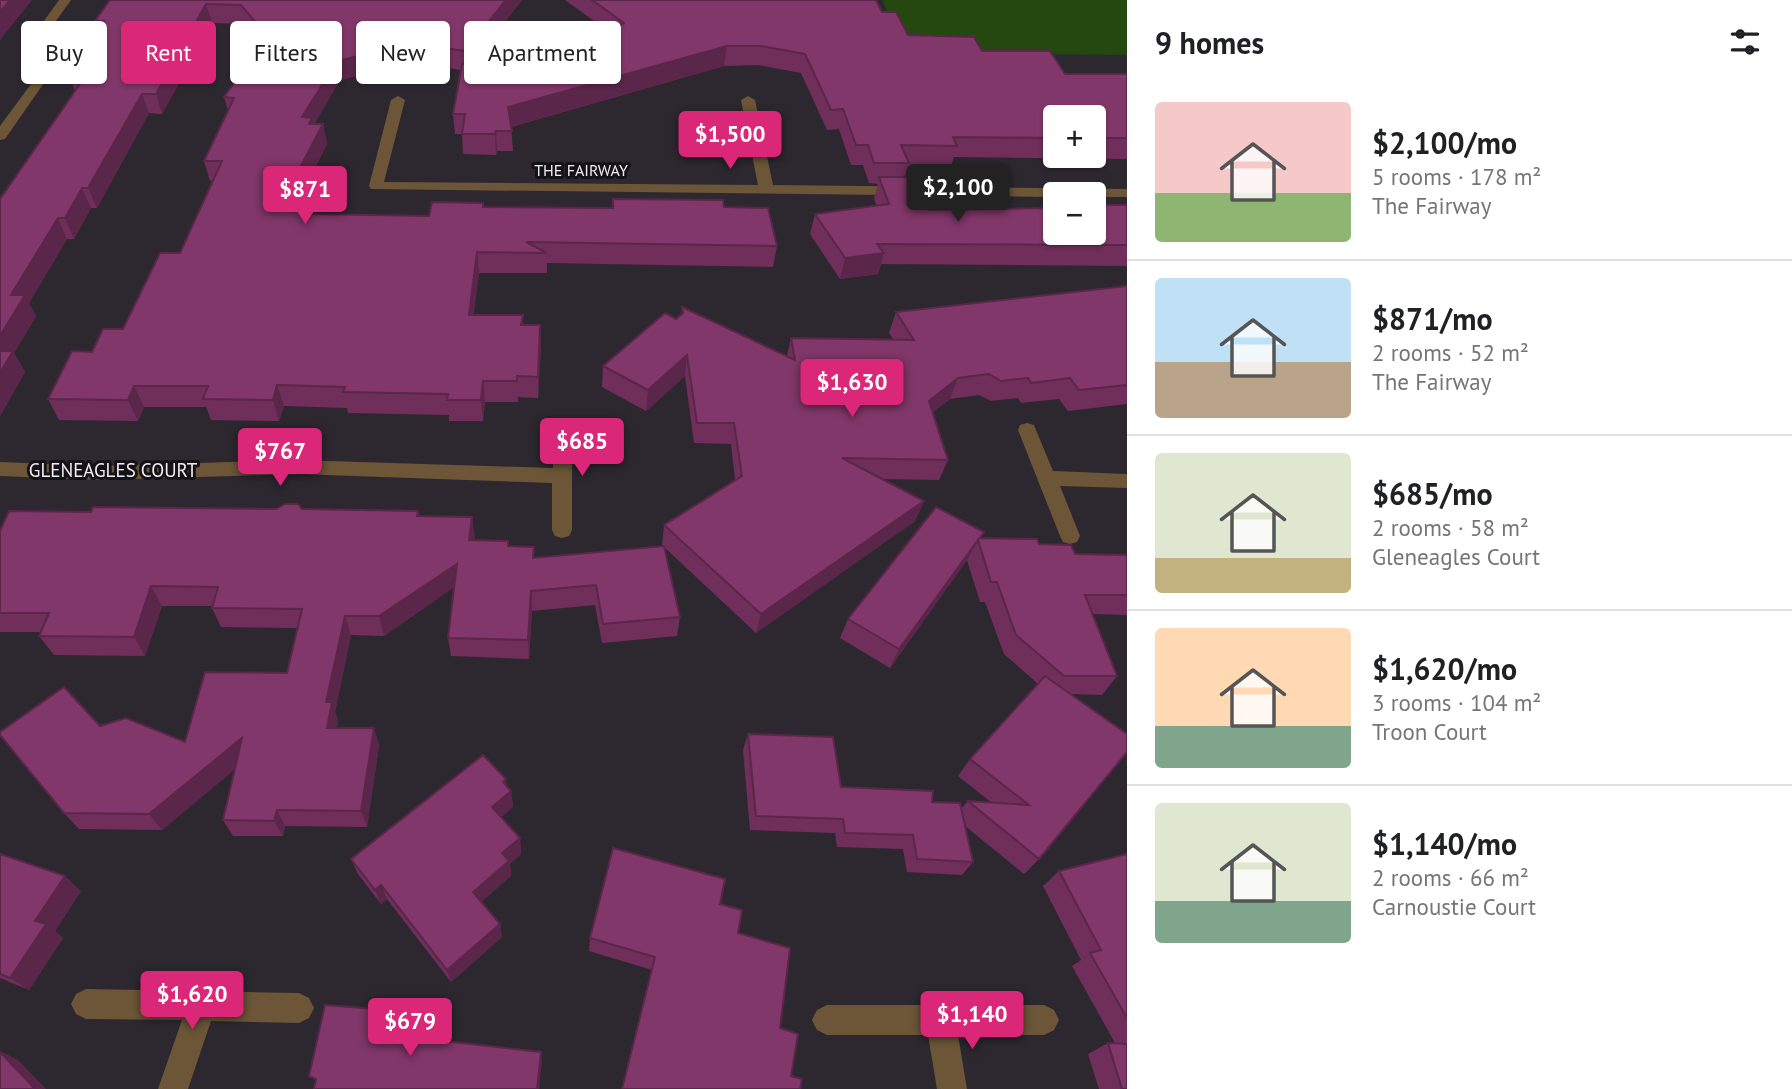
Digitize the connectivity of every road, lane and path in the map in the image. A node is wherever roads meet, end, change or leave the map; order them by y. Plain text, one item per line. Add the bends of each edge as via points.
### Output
1 (65, 0) edge
2 (398, 100) dead end
3 (748, 100) dead end
4 (0, 136) edge
5 (766, 189) junction
6 (1127, 192) edge
7 (564, 425) dead end
8 (1027, 430) dead end
9 (0, 469) edge
10 (562, 476) junction
11 (1046, 478) junction
12 (1127, 481) edge
13 (562, 530) dead end
14 (1070, 536) dead end
15 (86, 1004) dead end
16 (201, 1006) junction
17 (299, 1008) dead end
18 (827, 1020) dead end
19 (1044, 1020) dead end
20 (941, 1021) junction
21 (173, 1089) edge
22 (952, 1089) edge

1 - 4 street via 37,39 40,74 36,88
2 - 5 street, THE FAIRWAY via 376,186
3 - 5 street
5 - 6 street, THE FAIRWAY
7 - 10 street
8 - 11 street
9 - 10 street, GLENEAGLES COURT via 100,473 297,467
10 - 13 street
11 - 12 street
11 - 14 street
15 - 16 street
16 - 17 street
16 - 21 street
18 - 20 street
19 - 20 street
20 - 22 street

